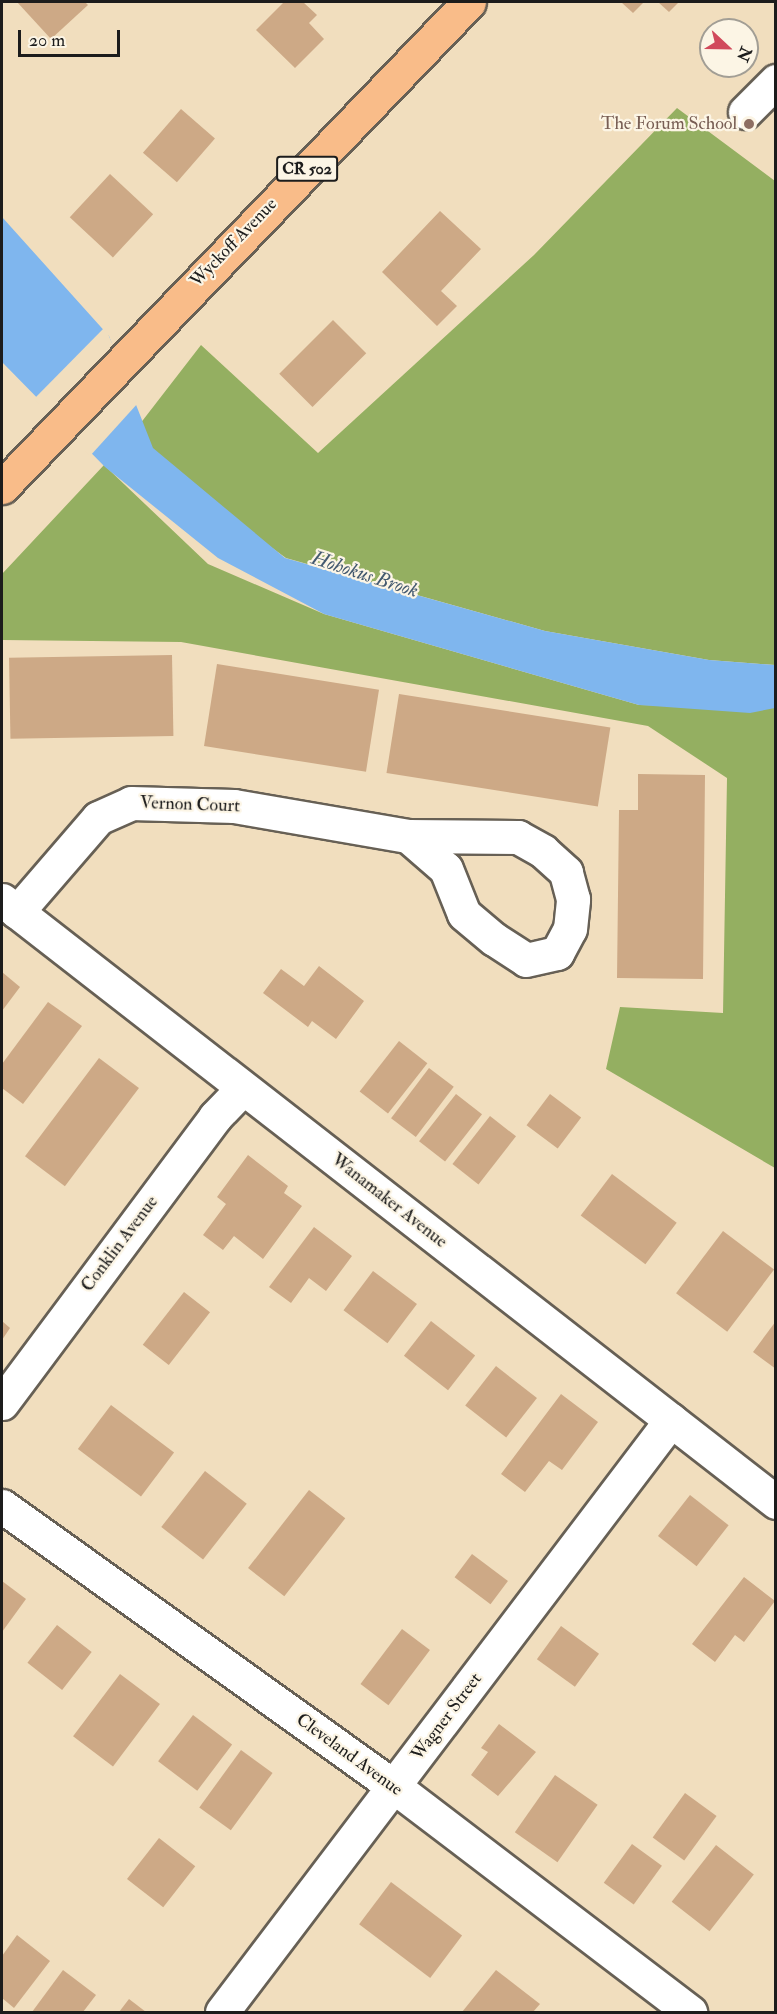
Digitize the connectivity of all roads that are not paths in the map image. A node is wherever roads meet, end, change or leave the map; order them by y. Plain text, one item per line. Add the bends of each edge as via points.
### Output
1 (459, 5) edge
2 (776, 81) edge
3 (746, 112) dead end
4 (2, 487) edge
5 (408, 836) junction
6 (9, 906) edge
7 (243, 1088) junction
8 (2, 1403) edge
9 (671, 1420) junction
10 (776, 1502) edge
11 (2, 1506) edge
12 (396, 1788) junction
13 (222, 2013) edge
14 (690, 2013) edge

1 - 4 main road, Wyckoff Avenue / CR 502
2 - 3 street
5 - 5 street, Vernon Court via 446,869 464,914 494,939 526,960 557,953 570,929 573,899 566,872 543,851 518,837
5 - 6 street, Vernon Court via 234,806 131,803 98,818
6 - 7 street, Wanamaker Avenue
7 - 8 street, Conklin Avenue via 215,1117
7 - 9 street, Wanamaker Avenue
9 - 10 street, Wanamaker Avenue
9 - 12 street, Wagner Street
11 - 12 street, Cleveland Avenue
12 - 13 street, Wagner Street
12 - 14 street, Cleveland Avenue

